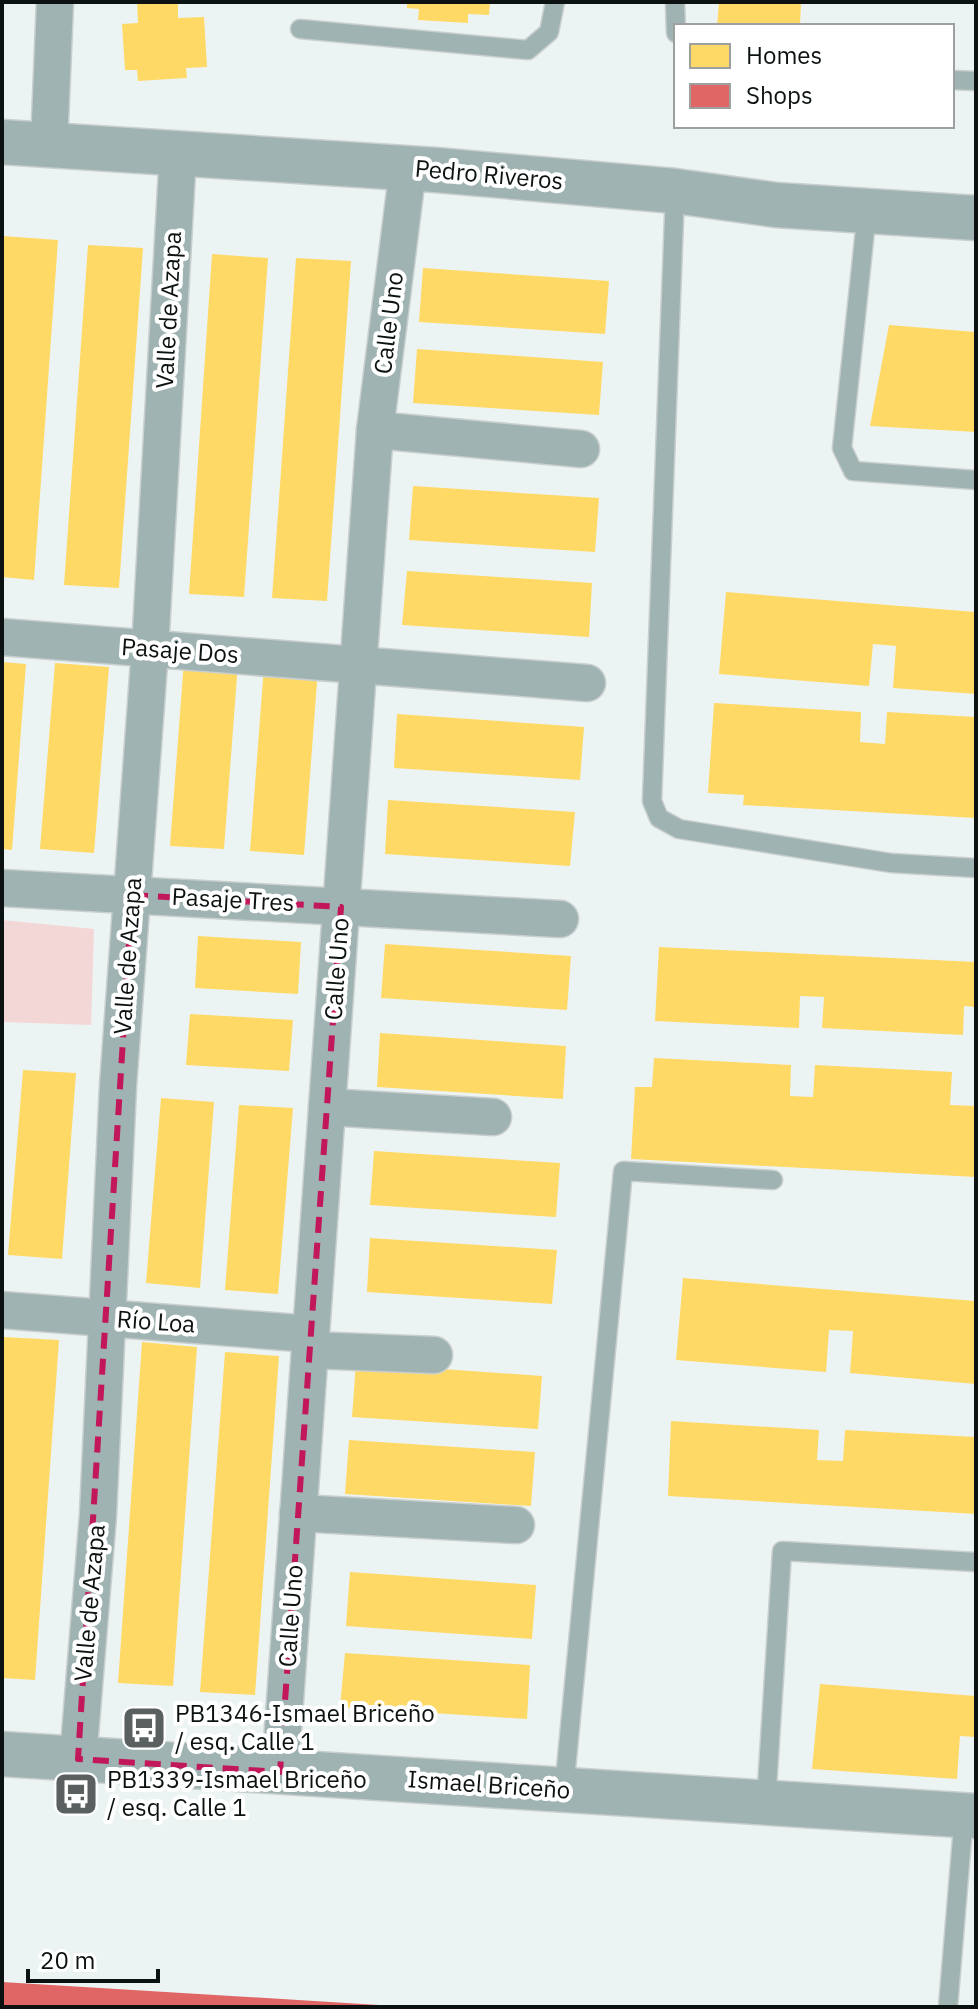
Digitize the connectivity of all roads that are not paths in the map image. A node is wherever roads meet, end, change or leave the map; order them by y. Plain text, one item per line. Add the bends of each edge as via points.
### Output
1 (55, 2) edge
2 (555, 2) edge
3 (675, 2) edge
4 (676, 24) edge
5 (300, 29) dead end
6 (954, 80) edge
7 (976, 81) edge
8 (2, 142) edge
9 (49, 145) junction
10 (178, 153) junction
11 (408, 168) junction
12 (675, 191) junction
13 (867, 211) junction
14 (976, 218) edge
15 (375, 430) junction
16 (581, 449) dead end
17 (976, 480) edge
18 (2, 637) edge
19 (150, 649) junction
20 (358, 664) junction
21 (587, 683) dead end
22 (976, 868) edge
23 (2, 888) edge
24 (132, 895) junction
25 (341, 907) junction
26 (560, 919) dead end
27 (327, 1107) junction
28 (493, 1117) dead end
29 (773, 1180) dead end
30 (2, 1310) edge
31 (105, 1318) junction
32 (310, 1342) junction
33 (434, 1355) dead end
34 (298, 1513) junction
35 (516, 1525) dead end
36 (976, 1562) edge
37 (2, 1754) edge
38 (78, 1759) junction
39 (280, 1772) junction
40 (564, 1790) junction
41 (766, 1803) junction
42 (970, 1816) edge
43 (948, 2007) edge

1 - 9 street
2 - 5 lane via 549,32 528,50
3 - 4 lane
6 - 7 lane
8 - 9 street, Pedro Riveros
9 - 10 street, Pedro Riveros
10 - 11 street, Pedro Riveros
10 - 19 street, Valle de Azapa
11 - 12 street, Pedro Riveros
11 - 15 street, Calle Uno
12 - 13 street, Pedro Riveros
12 - 22 lane via 652,801 659,818 679,829 876,860
13 - 14 street, Pedro Riveros
13 - 17 lane via 842,448 853,471
15 - 16 street
15 - 20 street, Calle Uno
18 - 19 street, Pasaje Dos
19 - 20 street, Pasaje Dos
19 - 24 street, Valle de Azapa
20 - 21 street, Pasaje Dos
20 - 25 street, Calle Uno
23 - 24 street, Pasaje Tres
24 - 25 street, Pasaje Tres
24 - 31 street, Valle de Azapa
25 - 26 street, Pasaje Tres
25 - 27 street, Calle Uno
27 - 28 street
27 - 32 street, Calle Uno
29 - 40 lane via 623,1171
30 - 31 street, Río Loa
31 - 32 street, Río Loa
31 - 38 street, Valle de Azapa via 98,1515
32 - 33 street, Río Loa
32 - 34 street, Calle Uno
34 - 35 street
34 - 39 street, Calle Uno
36 - 41 lane via 782,1551
37 - 38 street, Ismael Briceño
38 - 39 street, Ismael Briceño
39 - 40 street, Ismael Briceño
40 - 41 street, Ismael Briceño
41 - 42 street, Ismael Briceño
42 - 43 lane

